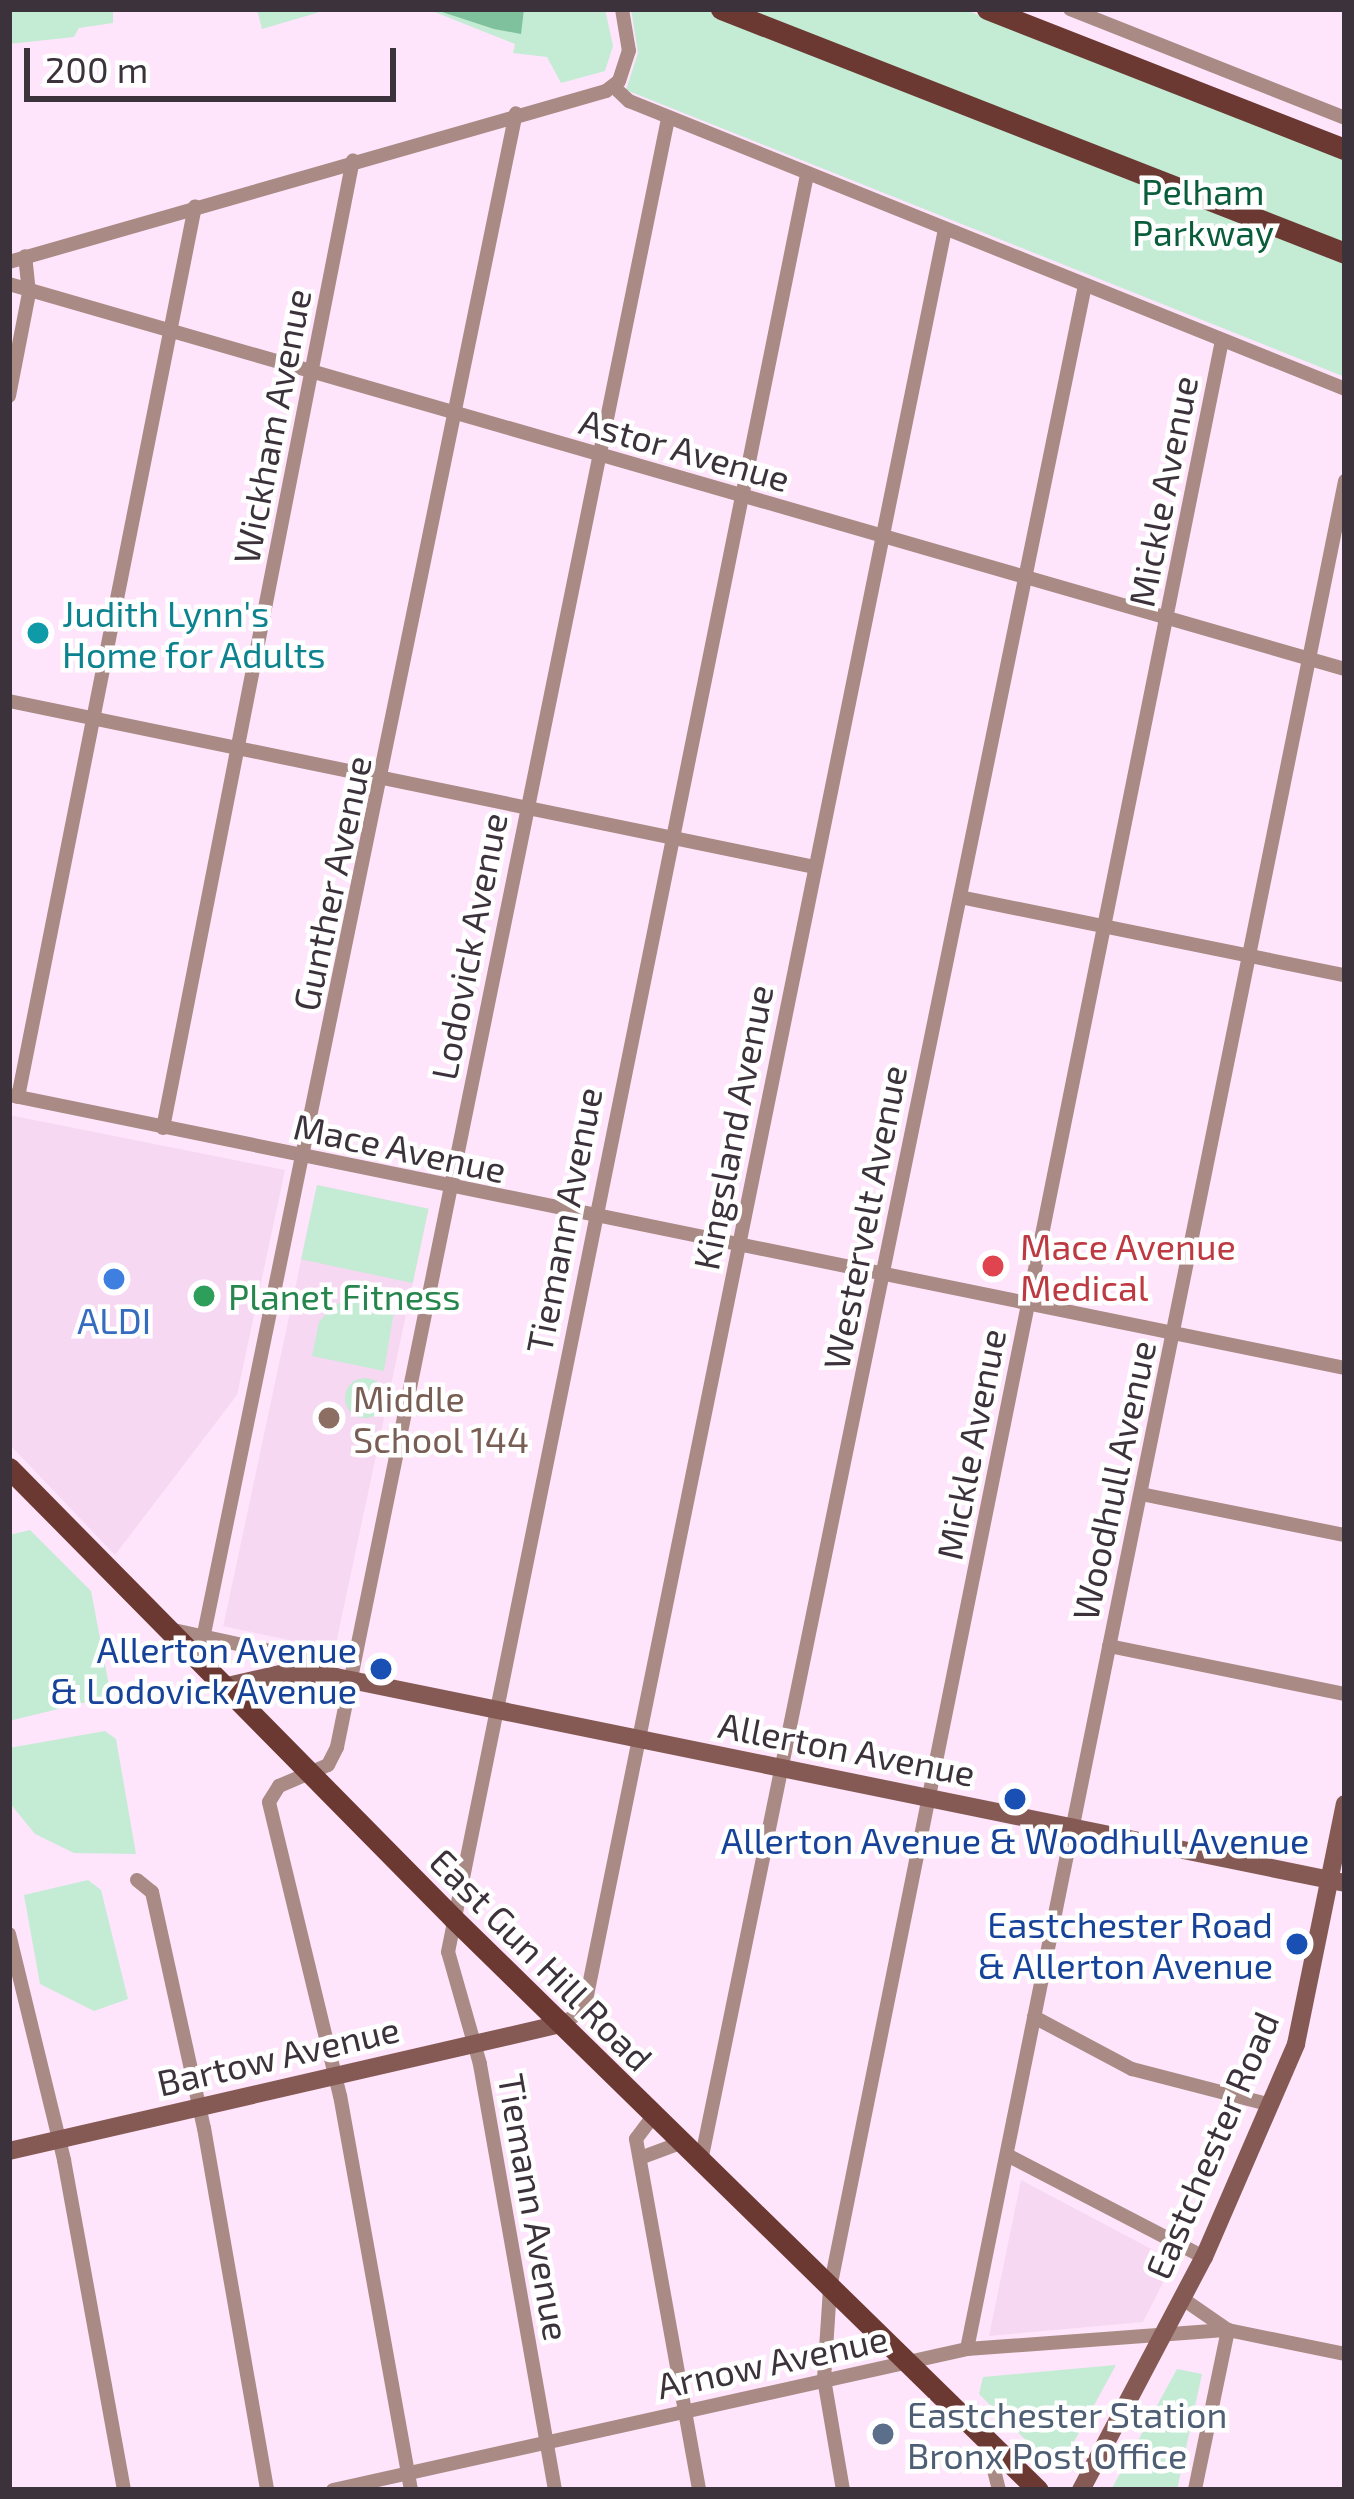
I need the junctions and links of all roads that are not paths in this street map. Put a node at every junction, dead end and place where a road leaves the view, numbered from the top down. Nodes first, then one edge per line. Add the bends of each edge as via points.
1 (622, 9) edge
2 (721, 9) edge
3 (986, 9) edge
4 (1070, 9) edge
5 (614, 87) junction
6 (516, 113) junction
7 (668, 118) junction
8 (1345, 118) edge
9 (1345, 149) edge
10 (353, 160) junction
11 (807, 174) junction
12 (195, 206) junction
13 (945, 229) junction
14 (1345, 253) edge
15 (25, 256) junction
16 (9, 262) edge
17 (9, 284) edge
18 (1085, 285) junction
19 (29, 293) junction
20 (172, 331) junction
21 (1222, 340) junction
22 (313, 371) junction
23 (1345, 389) edge
24 (9, 396) edge
25 (456, 413) junction
26 (598, 454) junction
27 (1345, 481) edge
28 (740, 497) junction
29 (883, 538) junction
30 (1025, 578) junction
31 (1167, 618) junction
32 (1308, 659) junction
33 (1345, 669) edge
34 (9, 701) edge
35 (94, 719) junction
36 (237, 751) junction
37 (383, 780) junction
38 (526, 809) junction
39 (670, 838) junction
40 (815, 867) junction
41 (960, 897) junction
42 (1105, 926) junction
43 (1249, 955) junction
44 (1345, 975) edge
45 (13, 1096) edge
46 (163, 1128) junction
47 (305, 1158) junction
48 (450, 1190) junction
49 (595, 1216) junction
50 (740, 1246) junction
51 (883, 1275) junction
52 (1028, 1304) junction
53 (1173, 1333) junction
54 (1345, 1368) edge
55 (9, 1468) edge
56 (1141, 1494) junction
57 (1345, 1535) edge
58 (165, 1628) junction
59 (204, 1636) junction
60 (1109, 1646) junction
61 (198, 1663) junction
62 (343, 1679) junction
63 (223, 1687) junction
64 (1345, 1694) edge
65 (495, 1713) junction
66 (640, 1740) junction
67 (784, 1769) junction
68 (309, 1774) junction
69 (929, 1798) junction
70 (1345, 1804) edge
71 (1073, 1828) junction
72 (137, 1880) dead end
73 (1337, 1881) edge
74 (453, 1918) junction
75 (9, 1934) edge
76 (1034, 2018) junction
77 (561, 2024) junction
78 (473, 2043) junction
79 (335, 2075) junction
80 (1271, 2105) junction
81 (198, 2107) junction
82 (654, 2115) junction
83 (59, 2139) junction
84 (682, 2143) junction
85 (9, 2151) edge
86 (1007, 2155) junction
87 (640, 2158) junction
88 (701, 2161) junction
89 (1204, 2257) junction
90 (830, 2288) junction
91 (1183, 2299) junction
92 (1228, 2330) junction
93 (1163, 2339) junction
94 (967, 2349) junction
95 (1345, 2354) edge
96 (906, 2362) junction
97 (824, 2379) junction
98 (684, 2411) junction
99 (546, 2440) junction
100 (987, 2441) junction
101 (408, 2473) junction
102 (124, 2490) edge
103 (267, 2490) edge
104 (333, 2490) edge
105 (411, 2490) edge
106 (555, 2490) edge
107 (699, 2490) edge
108 (843, 2490) edge
109 (999, 2490) edge
110 (1037, 2490) edge
111 (1081, 2490) edge
112 (1195, 2490) edge

1 - 5 street via 629,50
2 - 14 main road
3 - 9 main road
4 - 8 street
5 - 6 street
5 - 7 street
6 - 10 street
6 - 25 street, Gunther Avenue
7 - 11 street
7 - 26 street, Lodovick Avenue
10 - 12 street
10 - 22 street, Wickham Avenue
11 - 13 street
11 - 28 street, Tiemann Avenue
12 - 15 street
12 - 20 street
13 - 18 street
13 - 29 street, Kingsland Avenue
15 - 16 street
15 - 19 street
17 - 19 street, Astor Avenue
18 - 21 street
18 - 30 street, Westervelt Avenue
19 - 20 street, Astor Avenue
19 - 24 street
20 - 22 street, Astor Avenue
20 - 35 street
21 - 23 street
21 - 31 street, Mickle Avenue
22 - 25 street, Astor Avenue
22 - 36 street, Wickham Avenue
25 - 26 street, Astor Avenue
25 - 37 street, Gunther Avenue
26 - 28 street, Astor Avenue
26 - 38 street, Lodovick Avenue
27 - 32 street, Woodhull Avenue
28 - 29 street, Astor Avenue
28 - 39 street, Tiemann Avenue
29 - 30 street, Astor Avenue
29 - 40 street, Kingsland Avenue
30 - 31 street, Astor Avenue
30 - 41 street, Westervelt Avenue
31 - 32 street, Astor Avenue
31 - 42 street, Mickle Avenue
32 - 33 street, Astor Avenue
32 - 43 street, Woodhull Avenue
34 - 35 street
35 - 36 street
35 - 45 street
36 - 37 street
36 - 46 street, Wickham Avenue
37 - 38 street
37 - 47 street, Gunther Avenue
38 - 39 street
38 - 48 street, Lodovick Avenue
39 - 40 street
39 - 49 street, Tiemann Avenue
40 - 50 street, Kingsland Avenue
41 - 42 street
41 - 51 street, Westervelt Avenue
42 - 43 street
42 - 52 street, Mickle Avenue
43 - 44 street
43 - 53 street, Woodhull Avenue
45 - 46 street, Mace Avenue
46 - 47 street, Mace Avenue
47 - 48 street, Mace Avenue
47 - 59 street, Gunther Avenue
48 - 49 street, Mace Avenue
48 - 62 street, Lodovick Avenue
49 - 50 street, Mace Avenue
49 - 65 street, Tiemann Avenue
50 - 51 street, Mace Avenue
50 - 66 street, Kingsland Avenue
51 - 52 street, Mace Avenue
51 - 67 street, Westervelt Avenue
52 - 53 street, Mace Avenue
52 - 69 street, Mickle Avenue
53 - 54 street, Mace Avenue
53 - 56 street, Woodhull Avenue
55 - 58 main road, East Gun Hill Road
56 - 57 street
56 - 60 street, Woodhull Avenue
58 - 59 street, Allerton Avenue
58 - 61 main road, East Gun Hill Road
59 - 61 street, Gunther Avenue
59 - 62 street, Allerton Avenue via 307,1659
60 - 64 street
60 - 71 street, Woodhull Avenue
61 - 63 main road, East Gun Hill Road
62 - 63 main road, Allerton Avenue via 284,1673
62 - 65 main road, Allerton Avenue
62 - 68 street, Lodovick Avenue via 333,1756
63 - 68 main road, East Gun Hill Road
65 - 66 main road, Allerton Avenue
65 - 74 street, Tiemann Avenue
66 - 67 main road, Allerton Avenue
66 - 77 street, Kingsland Avenue via 584,2010
67 - 69 main road, Allerton Avenue
67 - 88 street, Westervelt Avenue
68 - 74 main road, East Gun Hill Road
68 - 79 street via 279,1786 268,1802
69 - 71 main road, Allerton Avenue
69 - 90 street, Mickle Avenue
70 - 73 main road, Eastchester Road
71 - 73 main road, Allerton Avenue
71 - 76 street, Woodhull Avenue
72 - 81 street via 152,1892
73 - 80 main road, Eastchester Road via 1297,2044
74 - 77 main road, East Gun Hill Road
74 - 78 street, Tiemann Avenue via 448,1952
75 - 83 street
76 - 80 street via 1132,2069
76 - 86 street, Woodhull Avenue
77 - 78 main road, Bartow Avenue
77 - 82 main road, East Gun Hill Road
78 - 79 main road, Bartow Avenue
78 - 99 street, Tiemann Avenue
79 - 81 main road, Bartow Avenue
79 - 101 street
80 - 89 main road, Eastchester Road
81 - 83 main road, Bartow Avenue
81 - 103 street
82 - 84 main road, East Gun Hill Road
82 - 87 street via 636,2139
83 - 85 main road, Bartow Avenue
83 - 102 street
84 - 87 street
84 - 88 main road, East Gun Hill Road
86 - 89 street
86 - 94 street, Woodhull Avenue
87 - 98 street
88 - 90 main road, East Gun Hill Road
89 - 91 main road, Eastchester Road
90 - 96 main road, East Gun Hill Road
90 - 97 street, Mickle Avenue
91 - 92 street, Arnow Avenue
91 - 93 main road, Eastchester Road
92 - 93 street, Arnow Avenue
92 - 95 street, Arnow Avenue
92 - 112 street
93 - 94 street, Arnow Avenue
93 - 111 main road, Eastchester Road
94 - 96 street, Arnow Avenue
96 - 97 street, Arnow Avenue
96 - 100 main road, East Gun Hill Road
97 - 98 street, Arnow Avenue
97 - 108 street, Mickle Avenue
98 - 99 street, Arnow Avenue
98 - 107 street
99 - 101 street, Arnow Avenue
99 - 106 street, Tiemann Avenue
100 - 109 street
100 - 110 main road, East Gun Hill Road
101 - 104 street, Arnow Avenue
101 - 105 street

